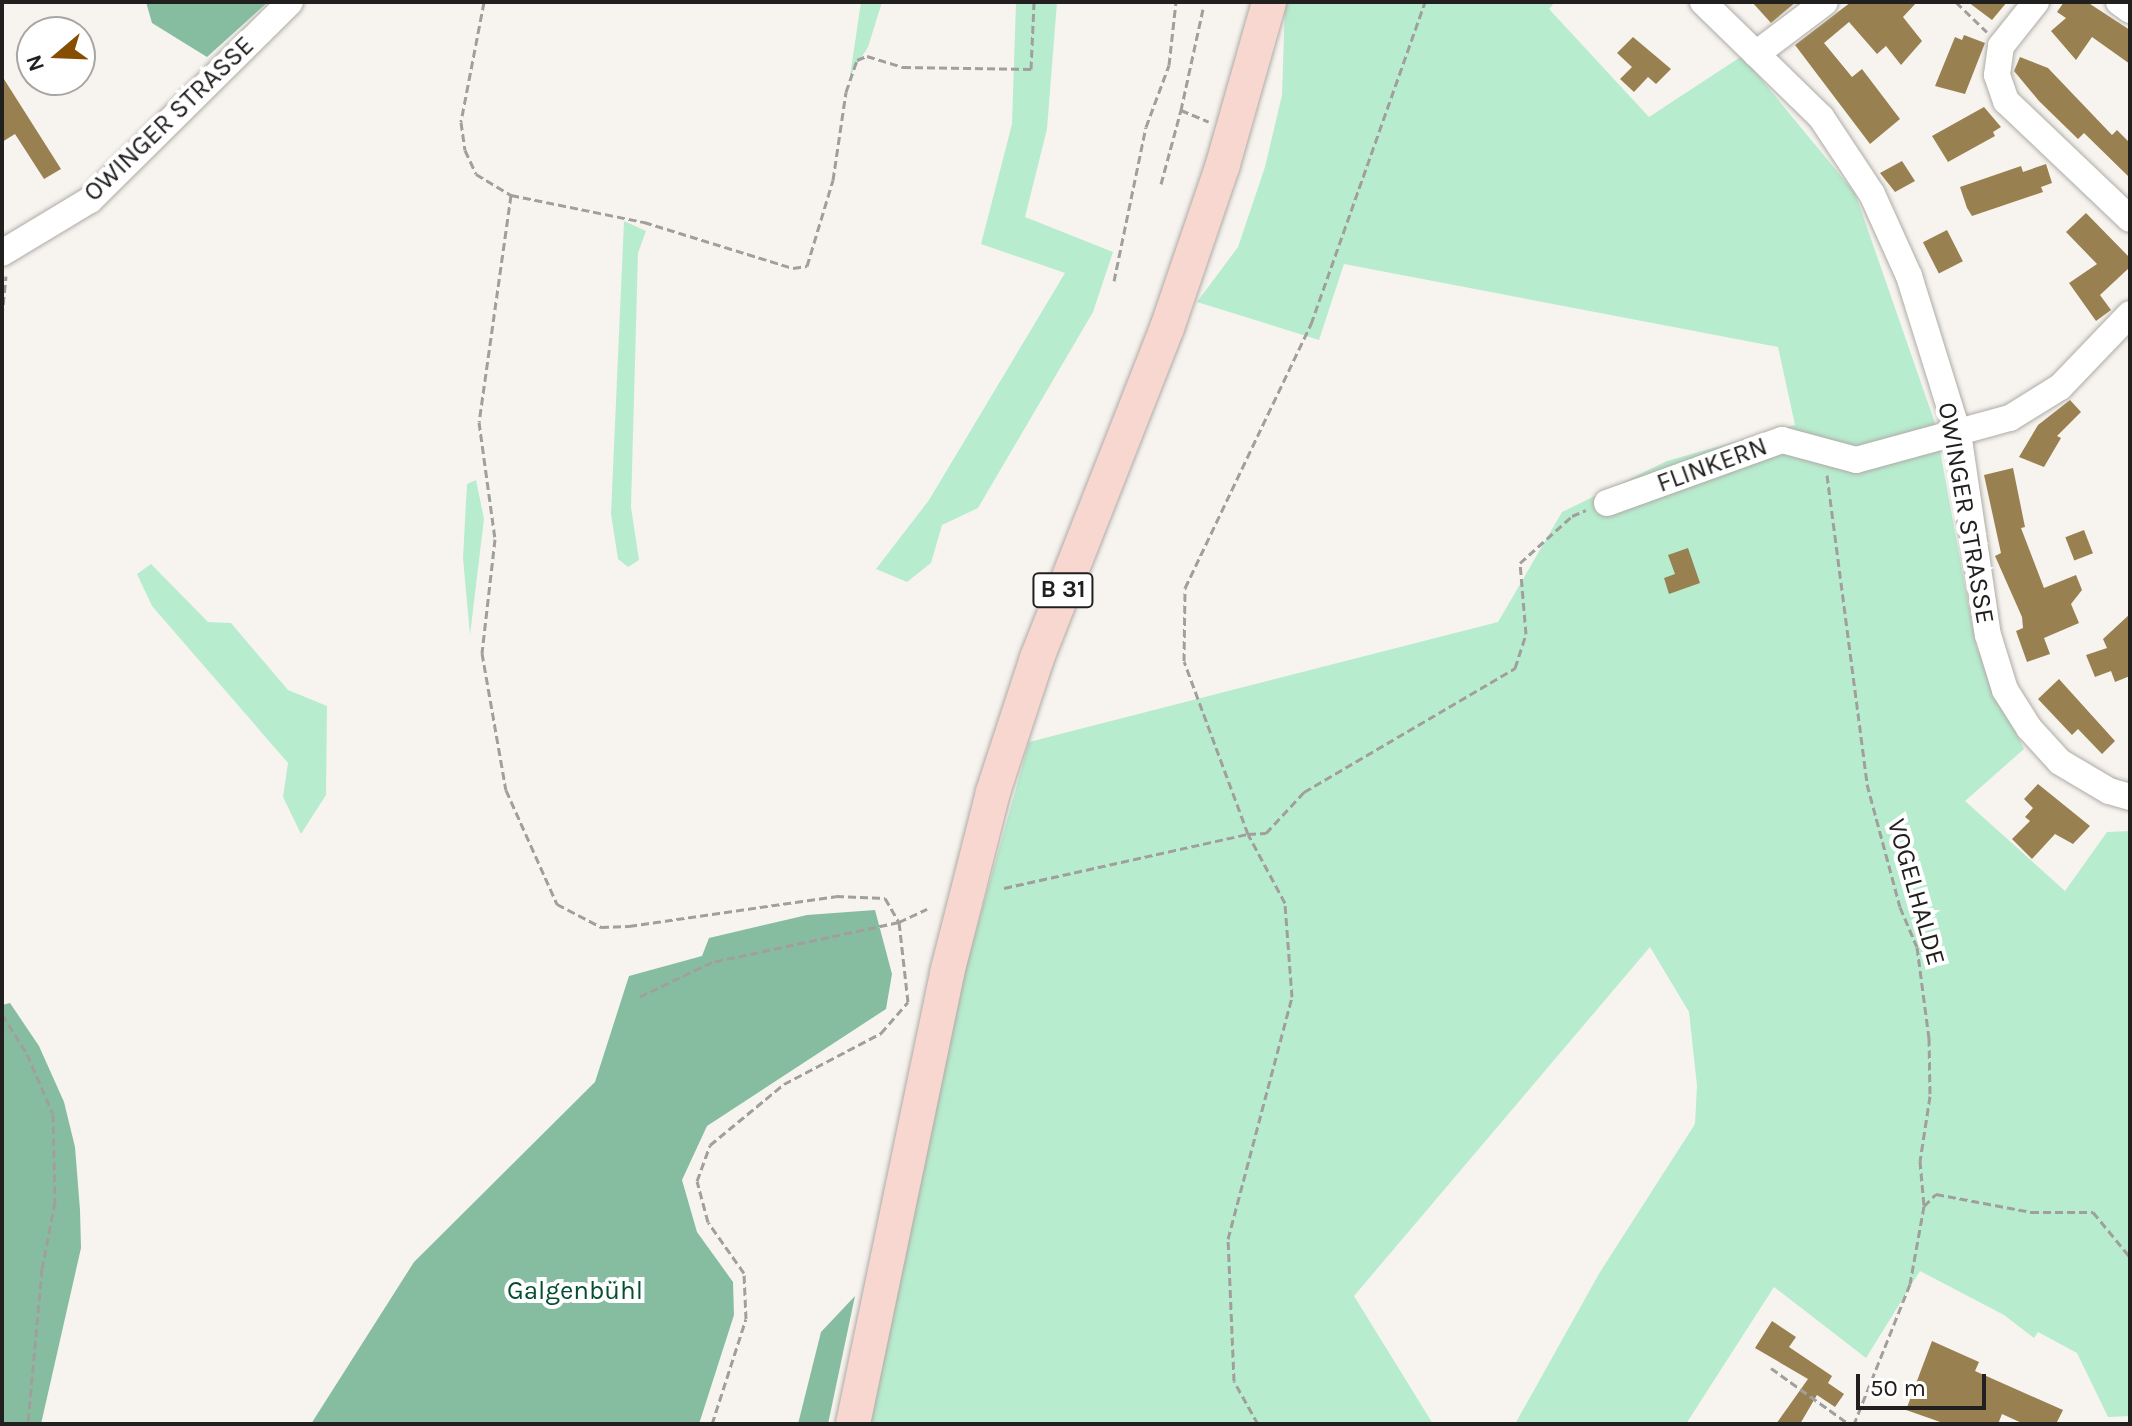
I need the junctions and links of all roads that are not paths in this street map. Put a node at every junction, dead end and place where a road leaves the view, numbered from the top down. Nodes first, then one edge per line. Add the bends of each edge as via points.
1 (290, 2) edge
2 (1269, 2) edge
3 (1703, 2) edge
4 (1825, 2) edge
5 (2119, 2) edge
6 (2035, 3) edge
7 (2130, 10) edge
8 (1756, 54) junction
9 (2130, 219) edge
10 (4, 253) edge
11 (2130, 314) edge
12 (1958, 433) junction
13 (1607, 503) road end
14 (2130, 797) edge
15 (853, 1424) edge

1 - 10 street, OWINGER STRASSE via 90,200
2 - 15 main road, B 31 via 1223,164 1167,328 1066,580 997,778 947,973
3 - 8 street, OWINGER STRASSE
4 - 8 street
5 - 7 street
6 - 9 street via 2001,46 1997,75 2006,101
8 - 12 street, OWINGER STRASSE via 1821,117 1872,194 1909,276
11 - 12 street, FLINKERN via 2060,387 2010,418
12 - 13 street, FLINKERN via 1856,460 1782,440
12 - 14 street, OWINGER STRASSE via 1988,635 2005,690 2060,762 2109,791

